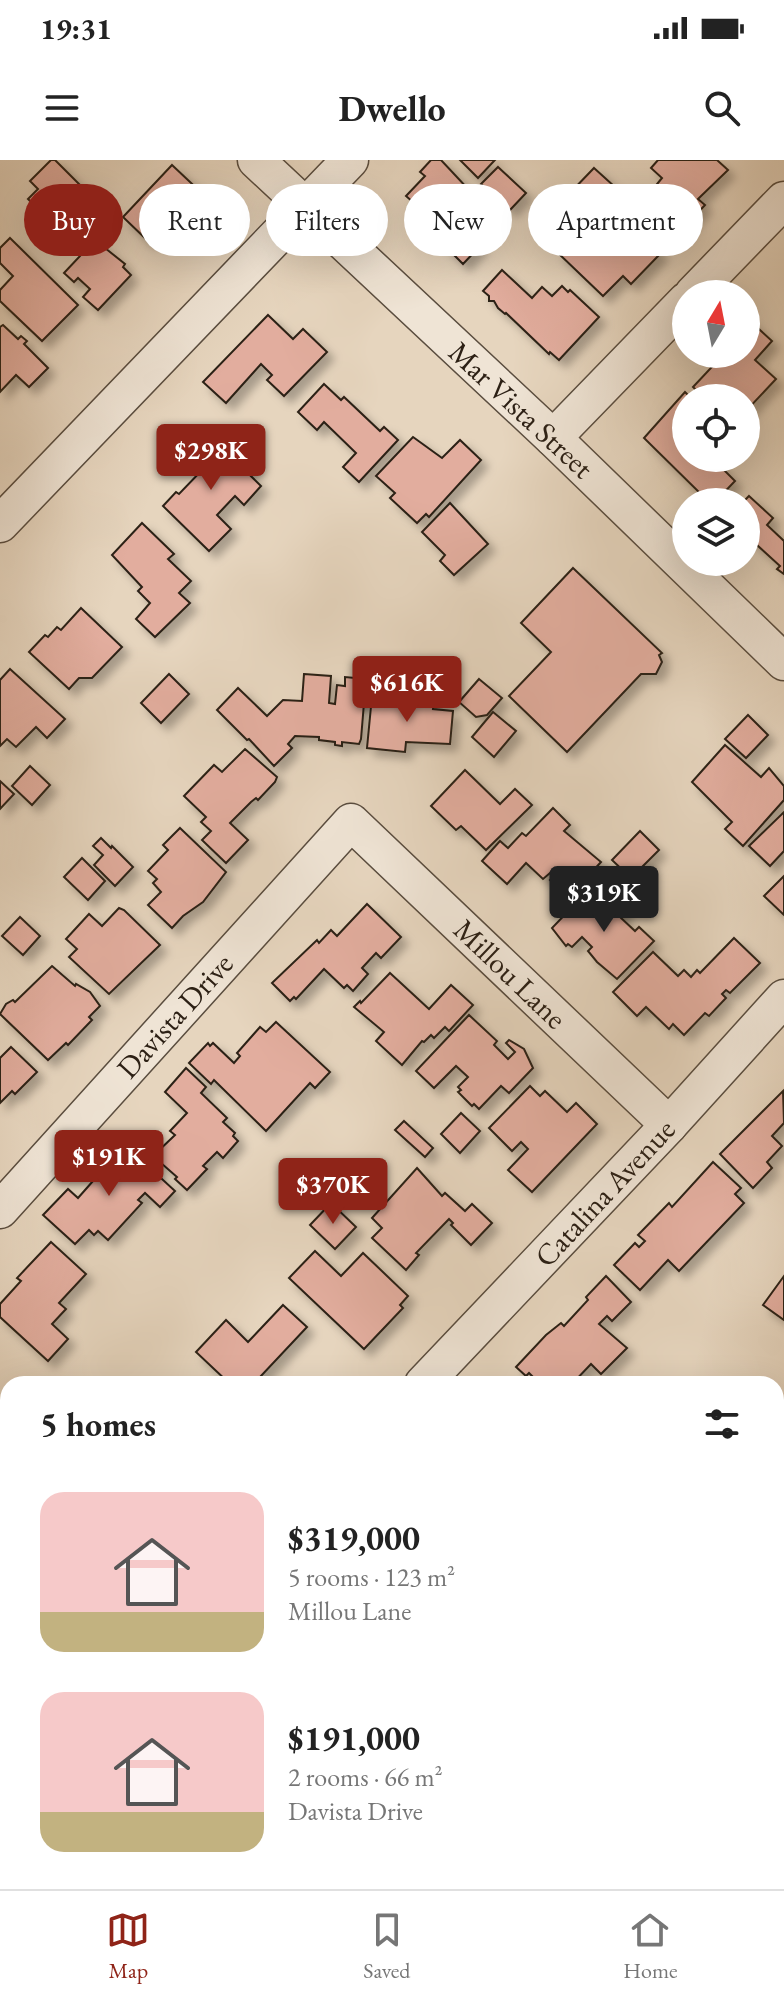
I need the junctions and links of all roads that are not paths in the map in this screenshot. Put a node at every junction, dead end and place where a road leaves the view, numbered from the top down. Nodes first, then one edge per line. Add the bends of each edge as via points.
1 (256, 160) edge
2 (350, 160) edge
3 (280, 184) edge
4 (328, 184) edge
5 (784, 200) edge
6 (266, 248) edge
7 (357, 256) edge
8 (707, 280) edge
9 (672, 315) edge
10 (553, 438) junction
11 (0, 524) edge
12 (784, 662) edge
13 (351, 822) joint
14 (784, 998) edge
15 (669, 1125) junction
16 (0, 1210) edge
17 (431, 1376) edge

1 - 3 street, Mar Vista Street
2 - 4 street
5 - 8 street
6 - 11 street
7 - 10 street, Mar Vista Street
9 - 10 street
10 - 12 street, Mar Vista Street
13 - 15 street, Millou Lane
13 - 16 street, Davista Drive
14 - 15 street, Catalina Avenue
15 - 17 street, Catalina Avenue

